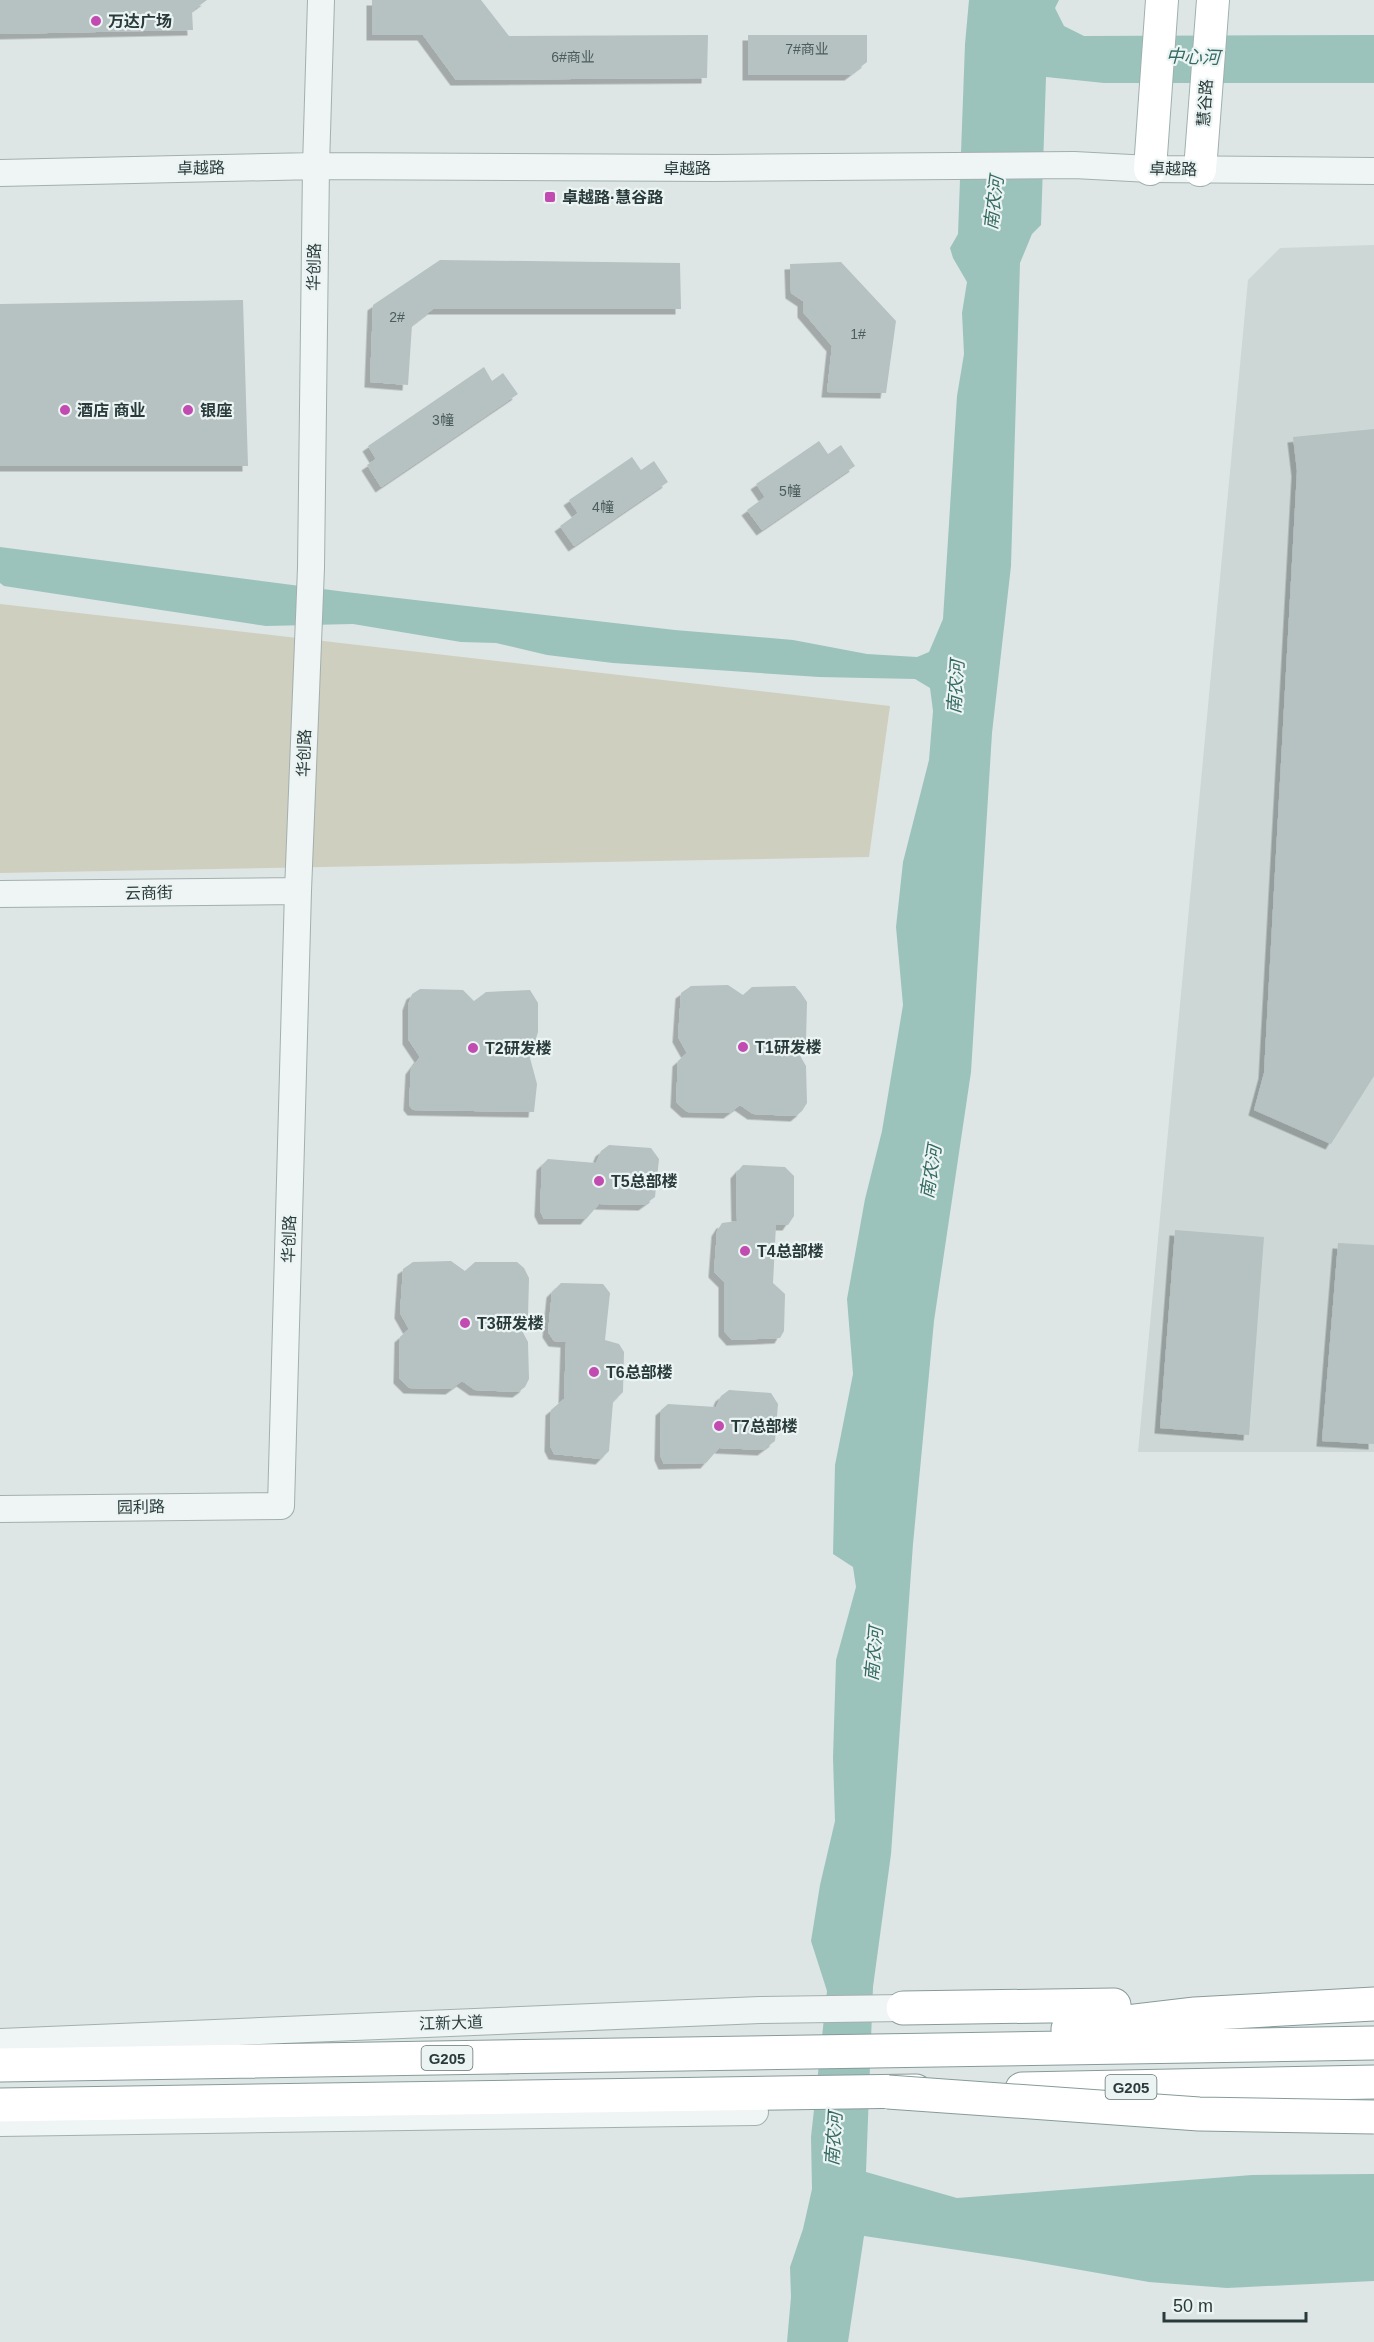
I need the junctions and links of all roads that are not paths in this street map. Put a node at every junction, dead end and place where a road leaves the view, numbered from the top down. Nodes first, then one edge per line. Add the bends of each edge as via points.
1 (321, 0) edge
2 (1161, 6) edge
3 (1212, 7) edge
4 (316, 166) junction
5 (1150, 169) junction
6 (1200, 170) junction
7 (1374, 171) edge
8 (0, 173) edge
9 (298, 891) junction
10 (0, 894) edge
11 (281, 1506) joint
12 (0, 1509) edge
13 (1374, 2003) edge
14 (903, 2008) joint
15 (0, 2042) edge
16 (1374, 2043) edge
17 (893, 2050) junction
18 (0, 2065) edge
19 (1374, 2082) edge
20 (893, 2101) junction
21 (0, 2105) edge
22 (1374, 2109) edge
23 (755, 2112) joint
24 (1374, 2117) edge
25 (0, 2123) edge

1 - 4 street, 华创路
2 - 5 main road
3 - 6 main road, 慧谷路
4 - 5 street, 卓越路 via 1074,165
4 - 8 street, 卓越路
4 - 9 street, 华创路 via 311,567
5 - 6 street, 卓越路
6 - 7 street, 卓越路
9 - 10 street, 云商街
9 - 11 street, 华创路
11 - 12 street, 园利路
13 - 14 highway
13 - 17 highway via 1195,2014
14 - 15 street, 江新大道 via 760,2010
16 - 17 highway, G205
17 - 18 highway, 江新大道 / G205
19 - 20 highway, G205, bridge
20 - 21 highway, G205
20 - 22 highway
20 - 23 highway
20 - 24 highway, bridge
23 - 25 street

